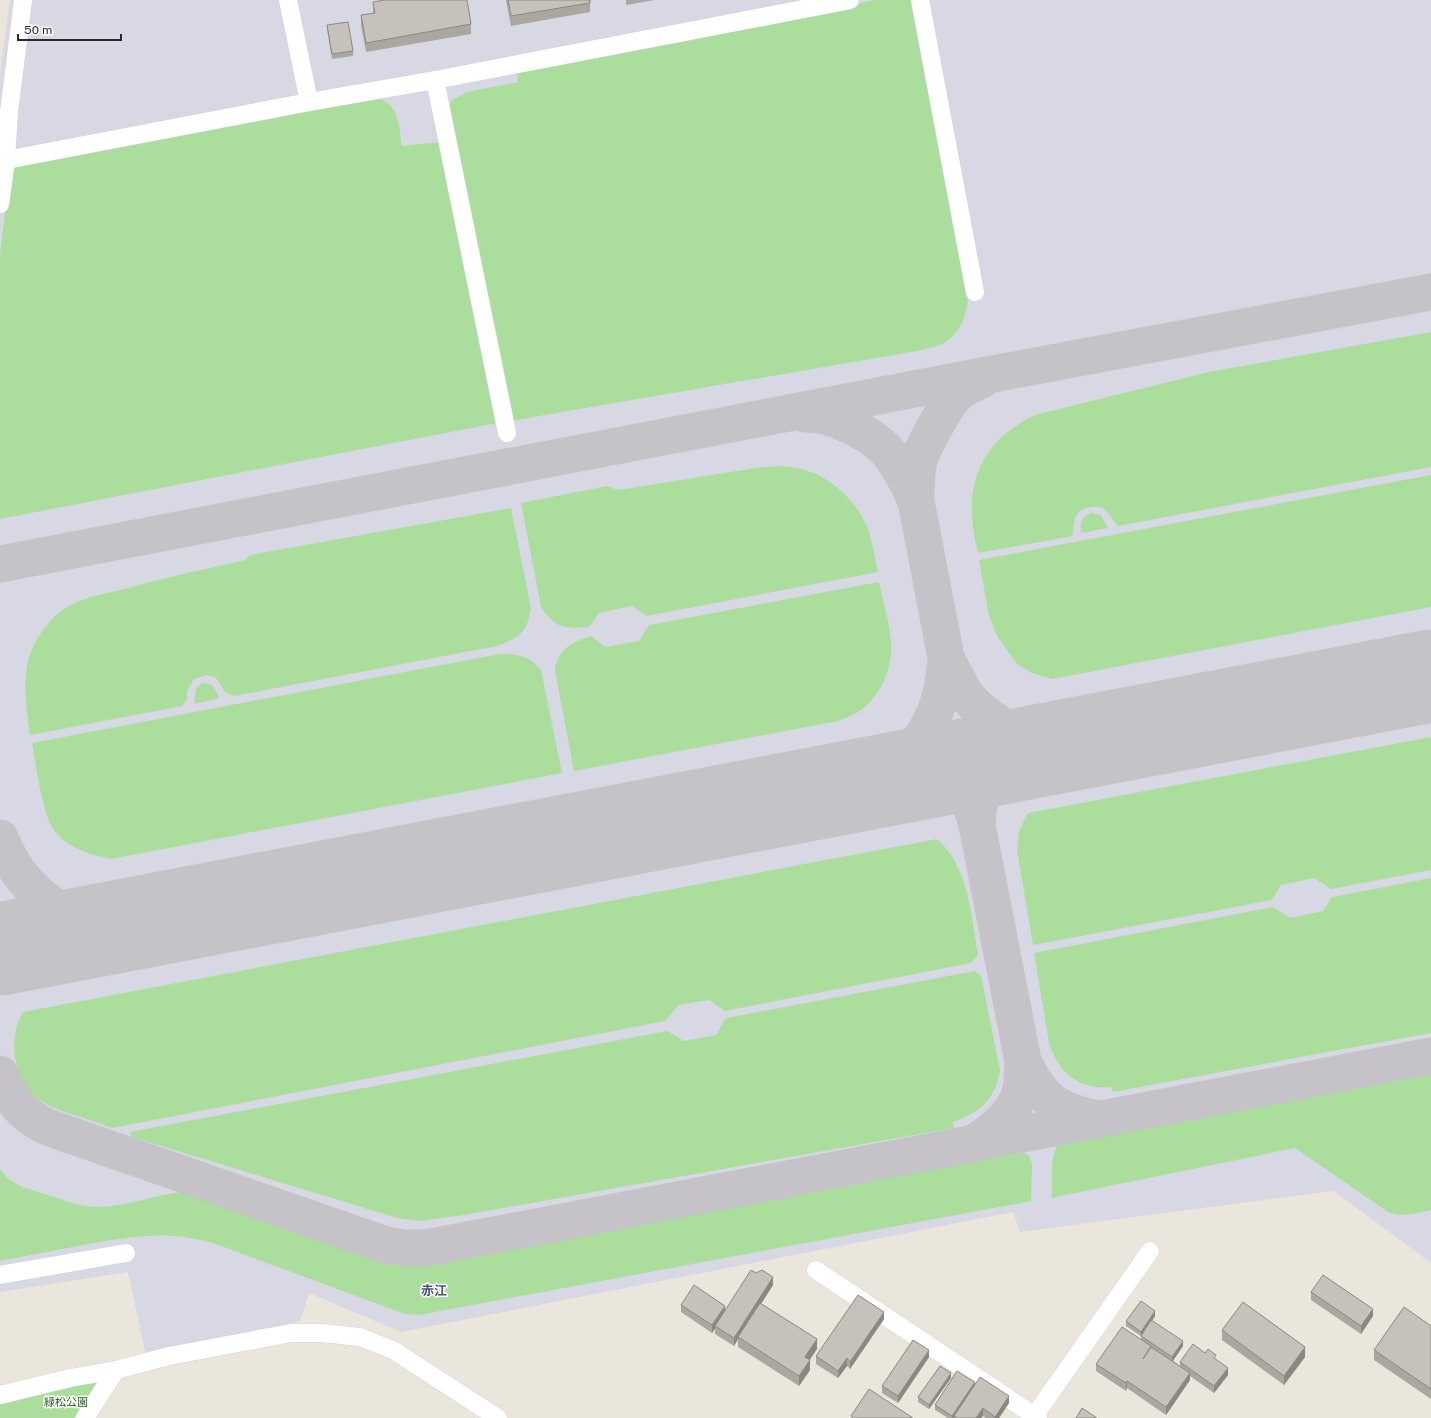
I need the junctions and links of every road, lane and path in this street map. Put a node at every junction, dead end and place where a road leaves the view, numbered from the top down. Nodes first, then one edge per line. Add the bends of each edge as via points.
1 (23, 0) edge
2 (288, 0) edge
3 (850, 0) edge
4 (920, 0) edge
5 (435, 80) junction
6 (309, 102) junction
7 (6, 160) junction
8 (0, 204) edge
9 (975, 292) dead end
10 (507, 433) dead end
11 (1150, 1251) dead end
12 (126, 1253) dead end
13 (816, 1270) dead end
14 (0, 1275) edge
15 (116, 1370) junction
16 (0, 1395) edge
17 (1035, 1417) edge
18 (85, 1418) edge
19 (498, 1418) edge

1 - 7 street via 9,112
2 - 6 street
3 - 5 street
4 - 9 street
5 - 6 street
5 - 10 street
6 - 7 street
7 - 8 street
11 - 17 street
12 - 14 street
13 - 17 street
15 - 16 street
15 - 18 street
15 - 19 street via 169,1356 291,1333 329,1334 360,1338 393,1350

